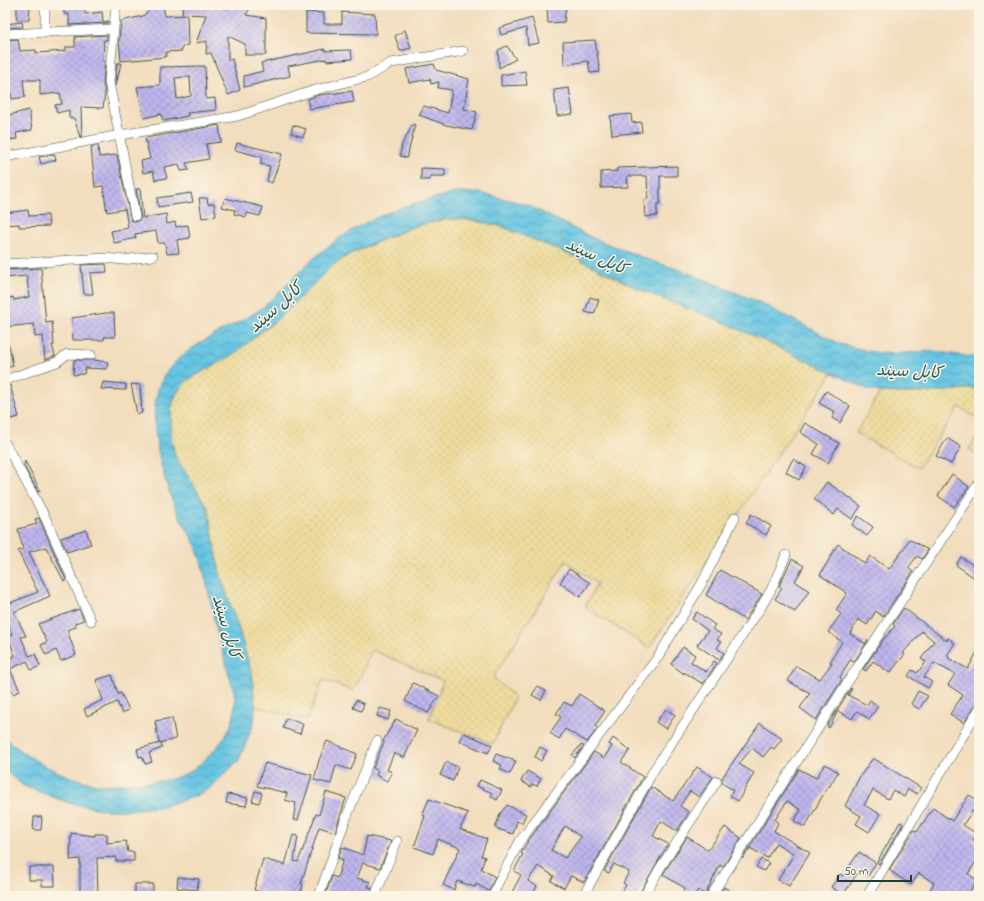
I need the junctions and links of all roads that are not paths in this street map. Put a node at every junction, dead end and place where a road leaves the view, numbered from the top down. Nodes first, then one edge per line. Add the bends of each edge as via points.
1 (45, 5) edge
2 (116, 5) edge
3 (112, 29) junction
4 (45, 33) junction
5 (5, 34) edge
6 (463, 51) dead end
7 (120, 135) junction
8 (5, 157) edge
9 (135, 216) dead end
10 (153, 256) dead end
11 (5, 264) edge
12 (91, 354) dead end
13 (5, 380) edge
14 (5, 443) edge
15 (979, 483) edge
16 (735, 517) dead end
17 (786, 555) dead end
18 (91, 621) dead end
19 (979, 709) edge
20 (377, 741) dead end
21 (717, 781) dead end
22 (397, 841) dead end
23 (979, 890) edge
24 (319, 896) edge
25 (375, 896) edge
26 (493, 896) edge
27 (583, 896) edge
28 (644, 896) edge
29 (712, 896) edge
30 (867, 896) edge
31 (976, 896) edge

1 - 4 street
2 - 3 street
3 - 4 street
3 - 7 street via 109,82
4 - 5 street
6 - 7 street via 391,63 367,77 315,90 238,116
7 - 8 street
7 - 9 street
10 - 11 street via 123,260 106,258
12 - 13 street via 67,354 57,362
14 - 18 street via 45,517
15 - 29 street via 774,796
16 - 26 street via 702,583 658,657 520,842
17 - 27 street via 761,607 655,768
19 - 30 street
20 - 24 street
21 - 28 street
22 - 25 street
23 - 31 street

